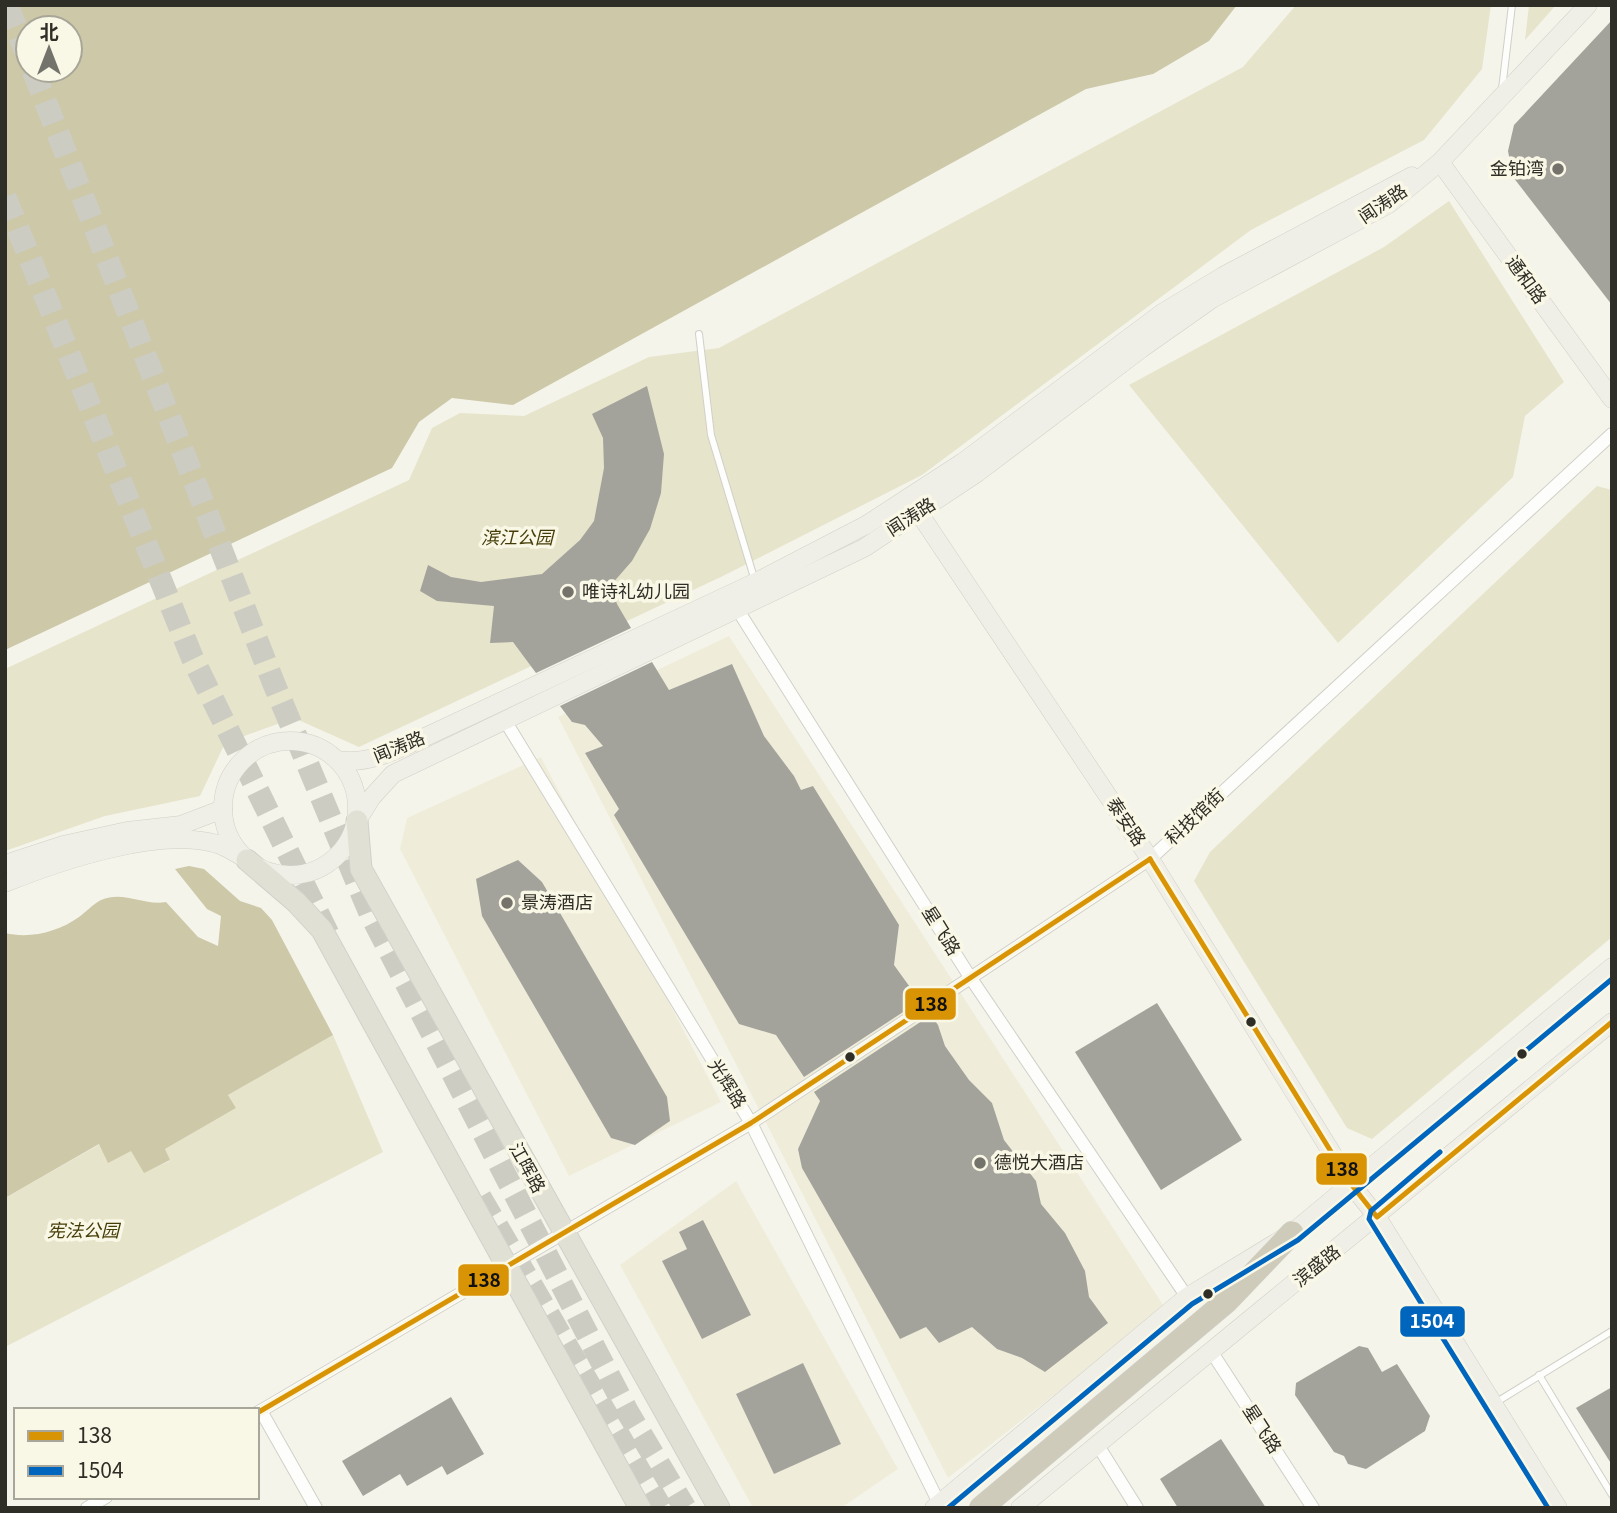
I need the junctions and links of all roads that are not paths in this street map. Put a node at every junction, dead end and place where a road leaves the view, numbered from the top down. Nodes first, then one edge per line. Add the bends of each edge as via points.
1 (1512, 5) edge
2 (1588, 5) edge
3 (1502, 98) junction
4 (1440, 162) junction
5 (699, 334) dead end
6 (1612, 399) edge
7 (1612, 434) edge
8 (914, 505) junction
9 (756, 582) junction
10 (733, 602) junction
11 (504, 719) junction
12 (337, 760) junction
13 (222, 809) junction
14 (357, 821) junction
15 (1150, 859) junction
16 (247, 860) junction
17 (5, 864) edge
18 (5, 883) edge
19 (1612, 967) edge
20 (970, 977) junction
21 (1612, 1021) edge
22 (751, 1123) junction
23 (1351, 1184) junction
24 (1377, 1217) junction
25 (564, 1233) junction
26 (1292, 1233) junction
27 (507, 1264) junction
28 (1186, 1297) junction
29 (1612, 1331) edge
30 (1210, 1351) junction
31 (1539, 1375) junction
32 (1493, 1404) junction
33 (259, 1412) edge
34 (1097, 1444) junction
35 (1612, 1495) edge
36 (103, 1499) edge
37 (936, 1506) edge
38 (87, 1508) edge
39 (316, 1508) edge
40 (640, 1508) edge
41 (719, 1508) edge
42 (981, 1508) edge
43 (1020, 1508) edge
44 (1137, 1508) edge
45 (1313, 1508) edge
46 (1558, 1508) edge

1 - 3 lane
2 - 3 main road, 闻涛路
3 - 4 main road, 闻涛路
4 - 6 main road, 通和路
4 - 8 main road, 闻涛路 via 1162,313 963,462
5 - 9 lane via 711,436
7 - 15 street, 科技馆街
8 - 9 main road, 闻涛路
8 - 10 main road, 闻涛路 via 864,548
8 - 15 main road, 泰安路
9 - 10 main road, 闻涛路
10 - 11 main road, 闻涛路
10 - 12 main road, 闻涛路 via 379,757 357,763
10 - 20 street, 星飞路
11 - 14 main road, 闻涛路 via 393,774
11 - 22 street, 光辉路
12 - 13 main road, 闻涛路 via 319,747 297,741 274,742 253,751 237,766
12 - 14 main road via 351,778
13 - 16 main road via 234,846
13 - 17 main road via 181,825 63,845
14 - 16 main road, 闻涛路 via 343,851 310,873 268,872
14 - 25 main road, 江晖路 via 361,869
15 - 20 street, 科技馆街
15 - 23 main road, 泰安路
16 - 18 main road, 闻涛路 via 218,844 166,842 96,851
16 - 27 main road via 322,930
19 - 23 main road
20 - 22 street, 科技馆街
20 - 28 street, 星飞路
21 - 24 main road, 滨盛路
22 - 25 street, 科技馆街
22 - 37 street, 光辉路
23 - 24 main road, 泰安路
23 - 26 main road
24 - 30 main road, 滨盛路
24 - 32 main road, 泰安路
25 - 27 street, 科技馆街
25 - 41 main road, 江晖路
26 - 28 main road
26 - 42 highway via 1227,1301
27 - 33 street, 科技馆街
27 - 40 main road
28 - 37 main road
29 - 31 lane
30 - 34 main road, 滨盛路
30 - 45 street, 星飞路
31 - 32 lane
31 - 35 lane
32 - 46 main road, 泰安路
33 - 39 street
34 - 43 main road, 滨盛路
34 - 44 street
36 - 38 street

